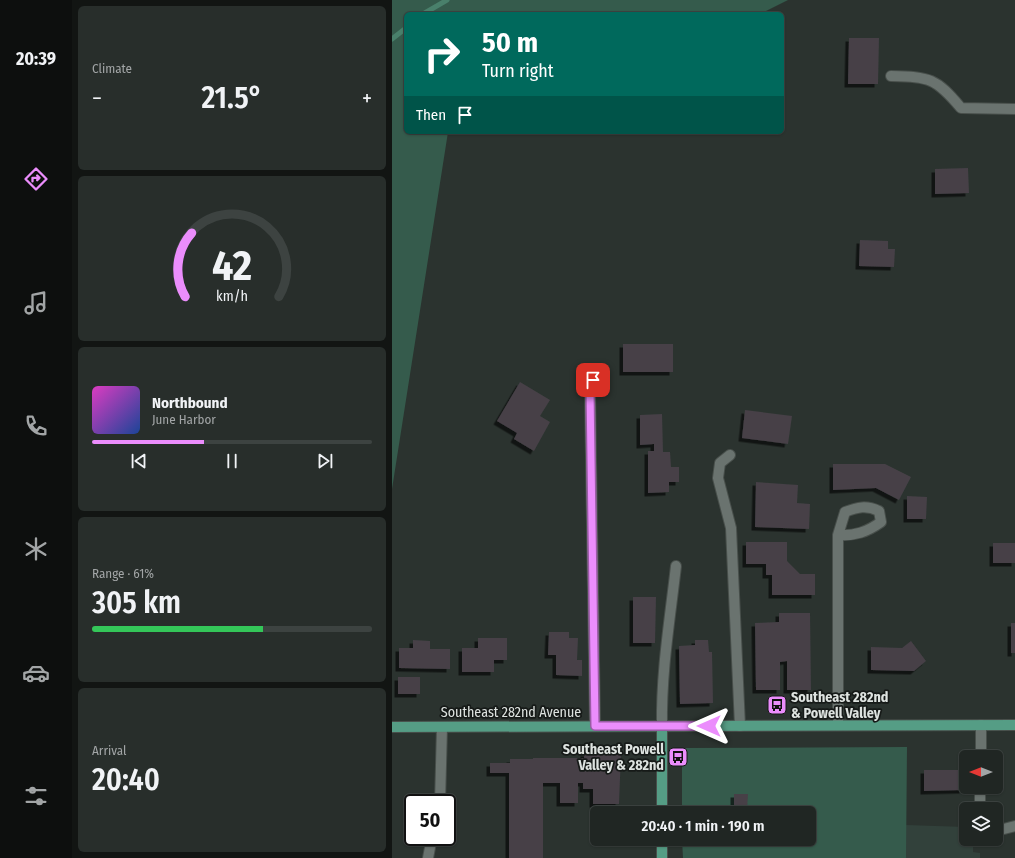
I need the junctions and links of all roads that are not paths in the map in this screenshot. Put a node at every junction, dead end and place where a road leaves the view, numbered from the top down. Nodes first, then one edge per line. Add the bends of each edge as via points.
1 (891, 76) dead end
2 (1015, 109) edge
3 (602, 373) dead end
4 (730, 455) dead end
5 (838, 535) dead end
6 (676, 566) dead end
7 (838, 725) junction
8 (981, 725) junction
9 (1015, 725) edge
10 (595, 726) junction
11 (662, 726) junction
12 (740, 726) junction
13 (392, 727) edge
14 (442, 727) junction
15 (981, 750) edge
16 (440, 794) edge
17 (662, 806) edge
18 (1015, 826) edge
19 (1003, 829) edge
20 (430, 846) edge
21 (662, 846) edge
22 (428, 858) edge
23 (662, 858) edge

1 - 2 lane via 922,76 944,88 961,108
3 - 10 lane via 593,380 590,391
4 - 12 lane via 720,463 718,478 731,528
5 - 7 lane
6 - 11 lane via 664,666
7 - 8 main road, Southeast 282nd Avenue
7 - 12 main road, Southeast 282nd Avenue
8 - 9 main road, Southeast 282nd Avenue
8 - 15 lane
10 - 11 main road, Southeast 282nd Avenue
10 - 14 main road, Southeast 282nd Avenue
11 - 12 main road, Southeast 282nd Avenue
11 - 17 main road
13 - 14 main road, Southeast 282nd Avenue
14 - 16 lane
18 - 19 lane
20 - 22 lane
21 - 23 main road

